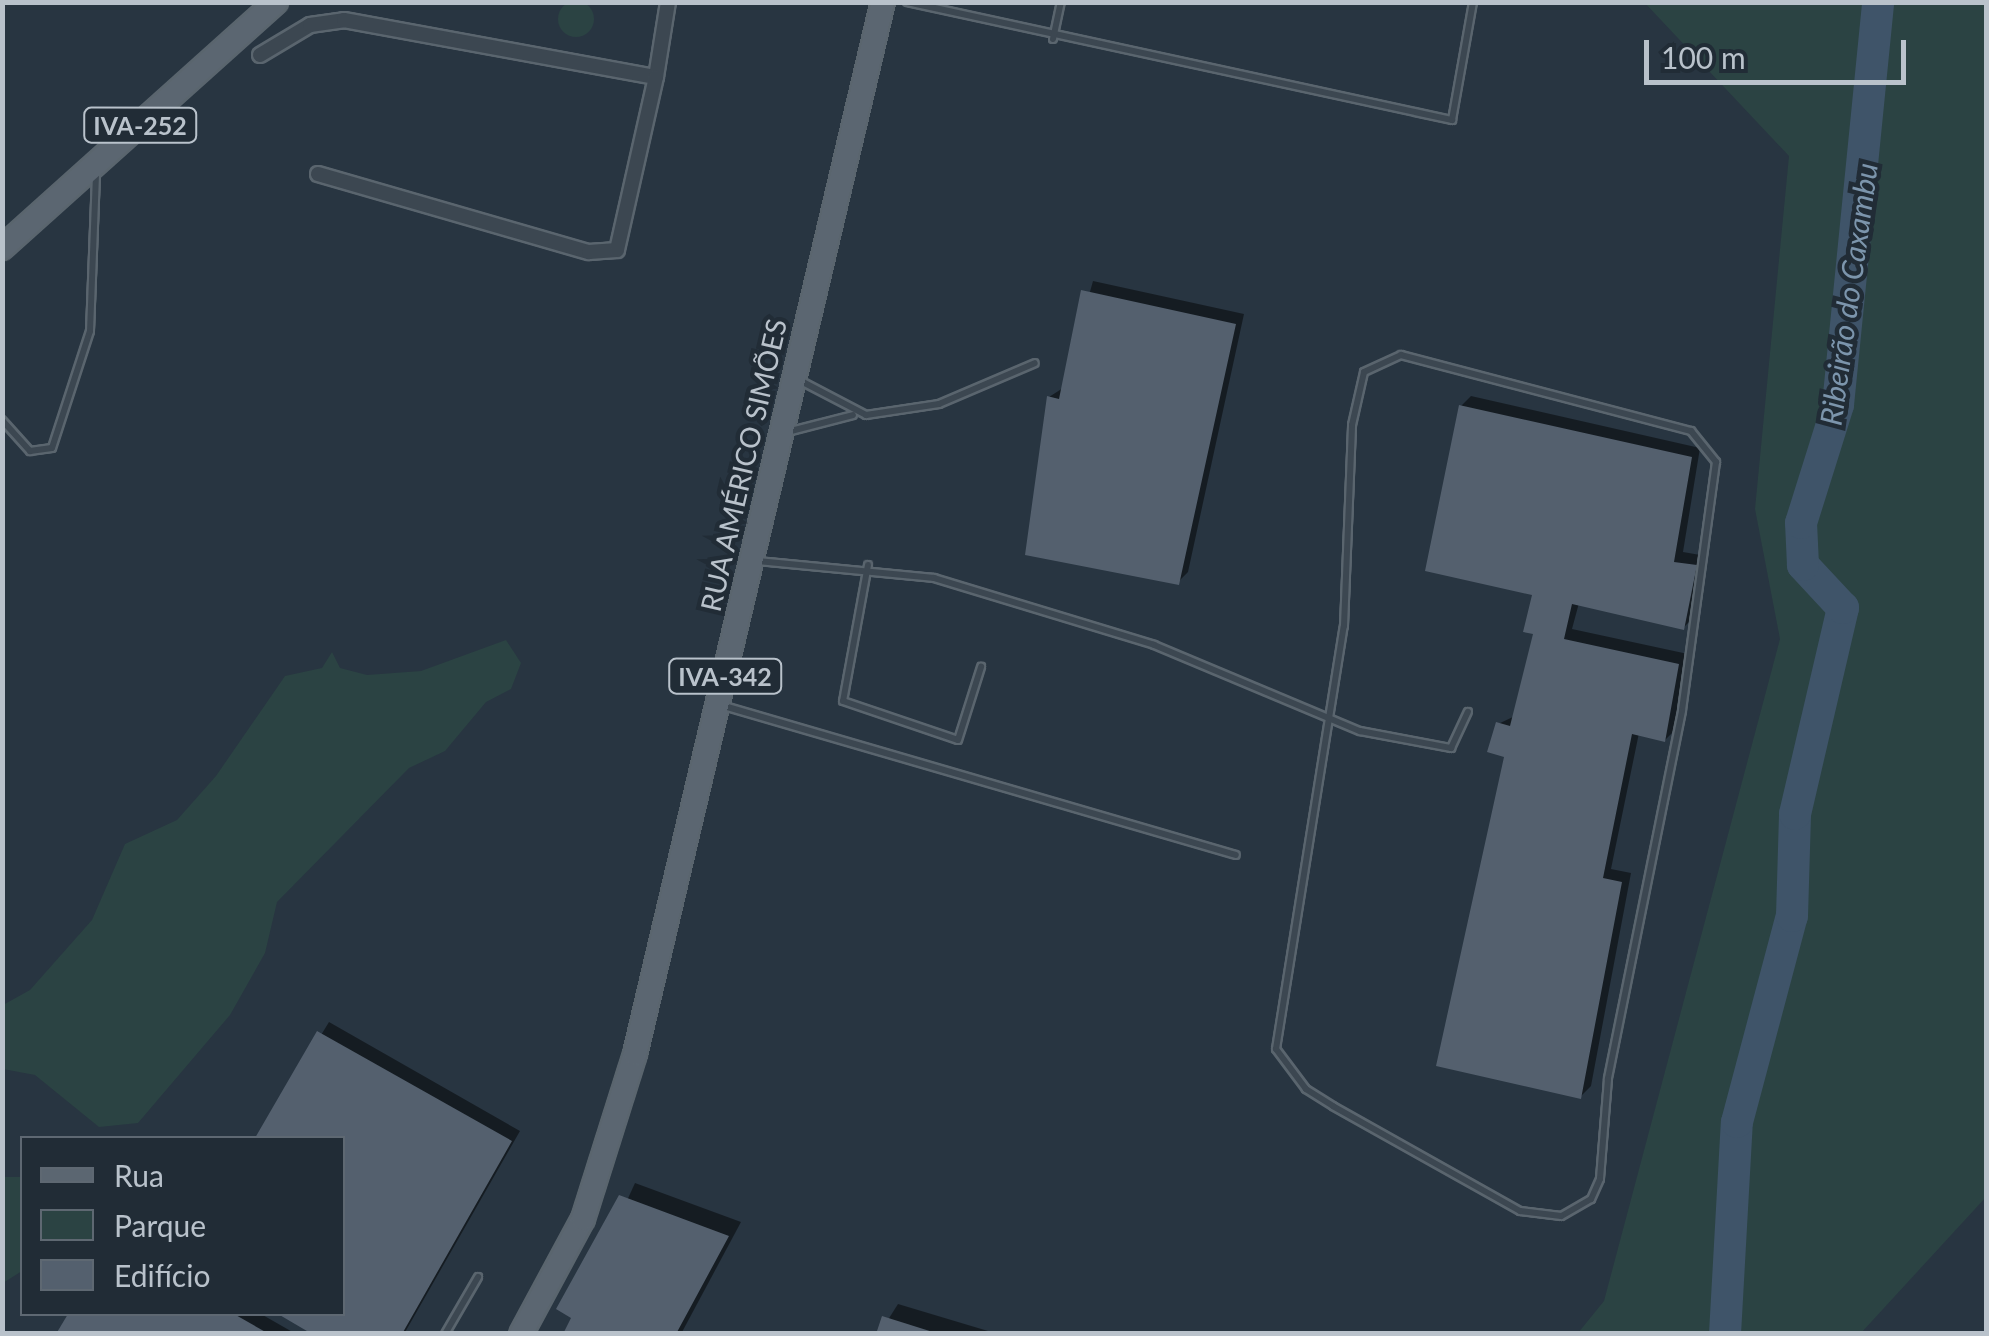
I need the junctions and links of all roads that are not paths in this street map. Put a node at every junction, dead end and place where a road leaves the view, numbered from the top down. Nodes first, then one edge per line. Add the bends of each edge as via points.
1 (276, 2) edge
2 (668, 2) edge
3 (883, 2) edge
4 (907, 2) edge
5 (1061, 2) edge
6 (1473, 2) edge
7 (1053, 38) junction
8 (260, 55) dead end
9 (656, 77) junction
10 (96, 166) junction
11 (318, 174) dead end
12 (2, 248) edge
13 (1035, 363) dead end
14 (794, 377) junction
15 (854, 415) junction
16 (2, 420) edge
17 (781, 433) junction
18 (752, 561) junction
19 (868, 565) junction
20 (981, 667) dead end
21 (718, 704) junction
22 (1468, 712) dead end
23 (1332, 725) junction
24 (1236, 855) dead end
25 (478, 1277) dead end
26 (446, 1334) edge
27 (521, 1334) edge

1 - 10 main road, IVA-252
2 - 9 street
3 - 14 main road, RUA AMÉRICO SIMÕES / IVA-342
4 - 7 lane
5 - 7 lane
6 - 7 lane via 1452,120
8 - 9 street via 310,25 344,20
9 - 11 street via 616,250 589,252
10 - 12 main road, IVA-252
10 - 16 lane via 90,331 52,448 30,451
13 - 15 lane via 939,404
14 - 15 lane
14 - 17 main road, RUA AMÉRICO SIMÕES / IVA-342
15 - 17 lane
17 - 18 main road, RUA AMÉRICO SIMÕES / IVA-342
18 - 19 lane
18 - 21 main road, RUA AMÉRICO SIMÕES / IVA-342
19 - 20 lane via 843,701 958,740
19 - 23 lane via 1136,638
21 - 24 lane
21 - 27 main road, RUA AMÉRICO SIMÕES / IVA-342 via 624,1090 583,1219
22 - 23 lane via 1451,748
23 - 23 lane via 1352,425 1364,372 1377,360 1400,354 1485,374 1706,438 1716,462 1688,676 1608,1079 1600,1179 1576,1212 1542,1217 1478,1188 1306,1089 1276,1049
25 - 26 lane

